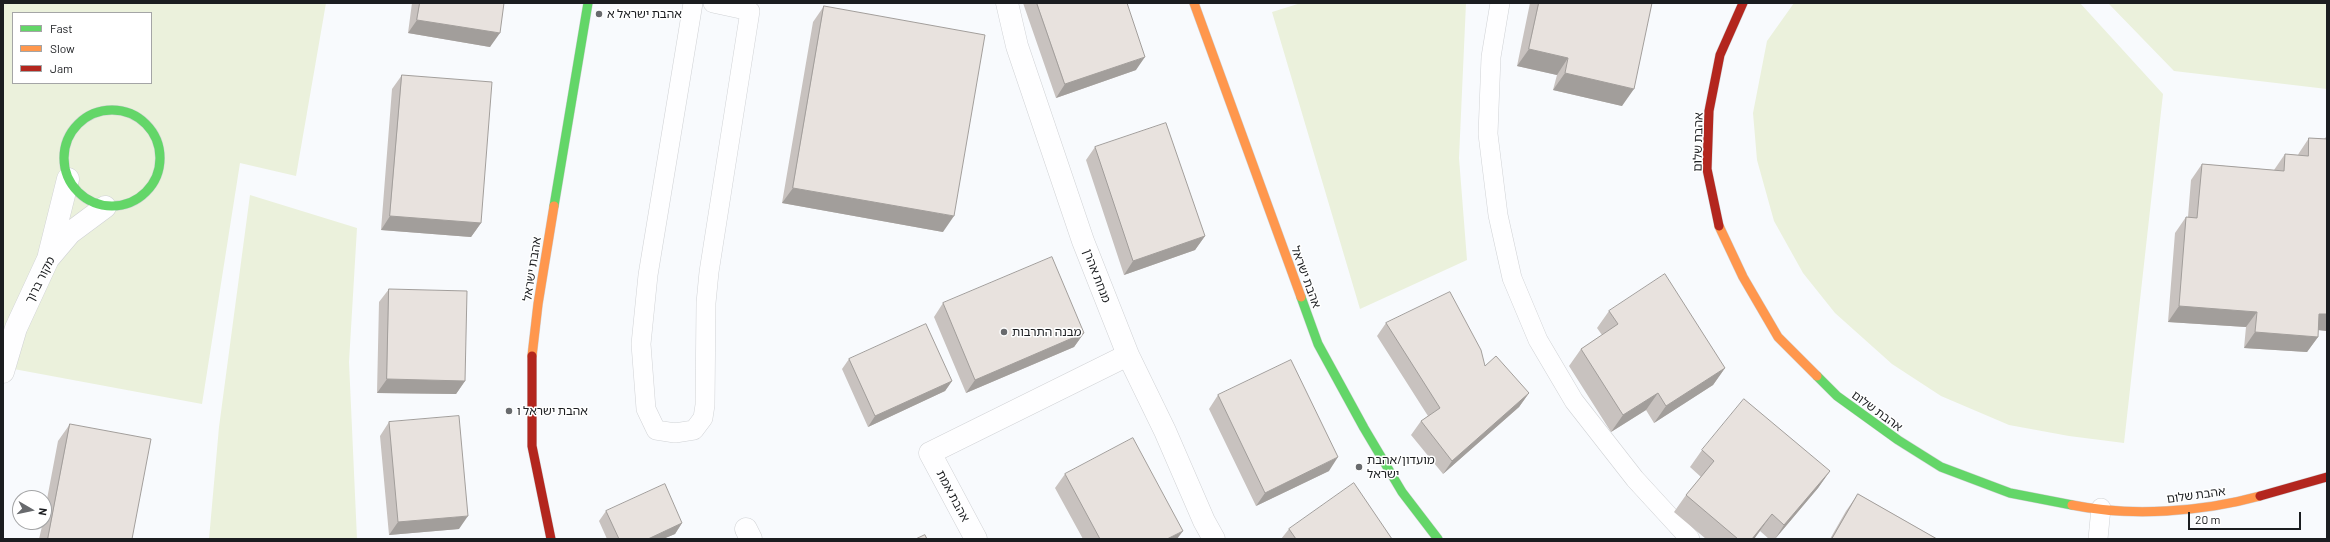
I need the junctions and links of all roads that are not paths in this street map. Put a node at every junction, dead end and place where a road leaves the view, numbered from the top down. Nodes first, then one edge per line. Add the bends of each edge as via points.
1 (588, 3) edge
2 (693, 3) edge
3 (713, 3) edge
4 (1007, 3) edge
5 (1194, 3) edge
6 (1500, 3) edge
7 (1743, 3) edge
8 (68, 179) junction
9 (105, 207) junction
10 (48, 259) junction
11 (1128, 355) junction
12 (3, 372) edge
13 (2327, 477) edge
14 (2101, 508) junction
15 (551, 539) edge
16 (976, 539) edge
17 (1214, 539) edge
18 (1438, 539) edge
19 (1690, 539) edge
20 (2098, 539) edge

1 - 15 street, אהבת ישראל via 539,296 531,369 532,446
2 - 3 lane via 648,275 641,344 646,409 656,430 675,433 694,430 703,418 709,272 750,11
4 - 11 street, מנחת אהרן via 1016,46 1084,241
5 - 18 street, אהבת ישראל via 1318,344 1398,486
6 - 19 lane via 1491,57 1488,134 1498,215 1512,278 1538,340 1574,402 1635,479
7 - 14 street, אהבת שלום via 1720,55 1710,111 1707,169 1717,221 1743,277 1778,337 1837,396 1941,467 2010,493 2085,508
8 - 9 street via 88,202
8 - 9 street via 63,164 65,148 70,134 80,122 93,114 109,110 137,116 150,128 158,142 161,159 158,175 149,189 137,200 121,206
8 - 10 street
9 - 10 street, מקור ברוך via 70,233
10 - 12 street, מקור ברוך via 16,328
11 - 16 street, אהבת אמת via 930,453
11 - 17 street, מנחת אהרן
13 - 14 street, אהבת שלום via 2248,499 2167,512
14 - 20 lane

